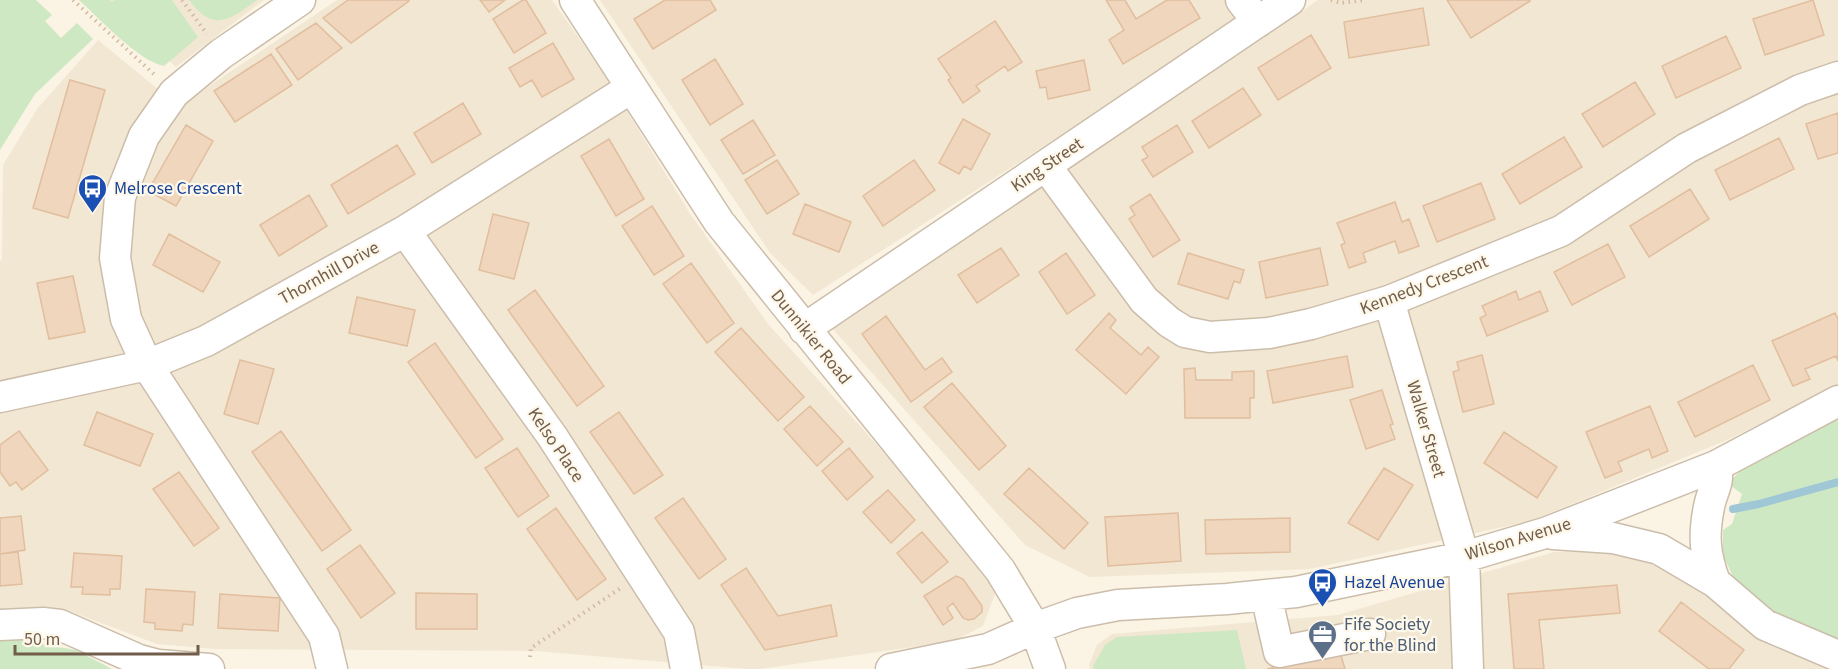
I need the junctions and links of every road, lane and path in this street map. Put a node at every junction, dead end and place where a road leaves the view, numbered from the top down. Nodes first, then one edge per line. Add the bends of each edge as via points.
1 (73, 0) edge
2 (182, 0) edge
3 (300, 0) edge
4 (1290, 0) edge
5 (1331, 0) edge
6 (1365, 0) edge
7 (583, 2) edge
8 (1250, 11) edge
9 (221, 54) junction
10 (1838, 77) edge
11 (632, 88) junction
12 (174, 93) junction
13 (1046, 166) junction
14 (405, 231) junction
15 (1389, 301) junction
16 (804, 329) junction
17 (147, 365) junction
18 (0, 397) edge
19 (1838, 400) edge
20 (1716, 466) junction
21 (1545, 533) junction
22 (1464, 557) junction
23 (1715, 582) junction
24 (624, 586) dead end
25 (1266, 596) junction
26 (0, 625) edge
27 (1035, 628) junction
28 (1370, 634) dead end
29 (1838, 656) edge
30 (530, 657) dead end
31 (209, 669) edge
32 (332, 669) edge
33 (686, 669) edge
34 (891, 669) edge
35 (1050, 669) edge
36 (1468, 669) edge

1 - 12 path
2 - 9 path
3 - 9 street
4 - 8 street, King Street
5 - 6 path
7 - 11 street, Dunnikier Road
8 - 13 street, King Street
9 - 12 street
10 - 15 street, Kennedy Crescent via 1800,90 1687,148 1561,231
11 - 14 street, Thornhill Drive
11 - 16 street, Dunnikier Road via 719,222
12 - 17 street via 144,136 120,197 116,258 126,319
13 - 15 street, Kennedy Crescent via 1144,300 1185,332 1210,337 1269,333
13 - 16 street, King Street
14 - 17 street, Thornhill Drive via 206,341
14 - 33 street, Kelso Place via 552,436 679,632
15 - 22 street, Walker Street
16 - 27 street, Dunnikier Road via 1000,570
17 - 18 street, Thornhill Drive
17 - 32 street via 324,636
19 - 20 street, Wilson Avenue
20 - 21 street, Wilson Avenue
20 - 23 street via 1718,478 1709,505 1705,539 1707,561
21 - 22 street, Wilson Avenue
21 - 23 street via 1613,538 1659,549
22 - 25 street, Wilson Avenue
22 - 36 street
23 - 29 street via 1765,625
24 - 30 path via 531,648
25 - 27 street, Wilson Avenue via 1106,607
25 - 28 street via 1280,652
26 - 31 street via 60,624 139,660
27 - 34 street, Wilson Avenue via 988,649
27 - 35 street, Dunnikier Road

